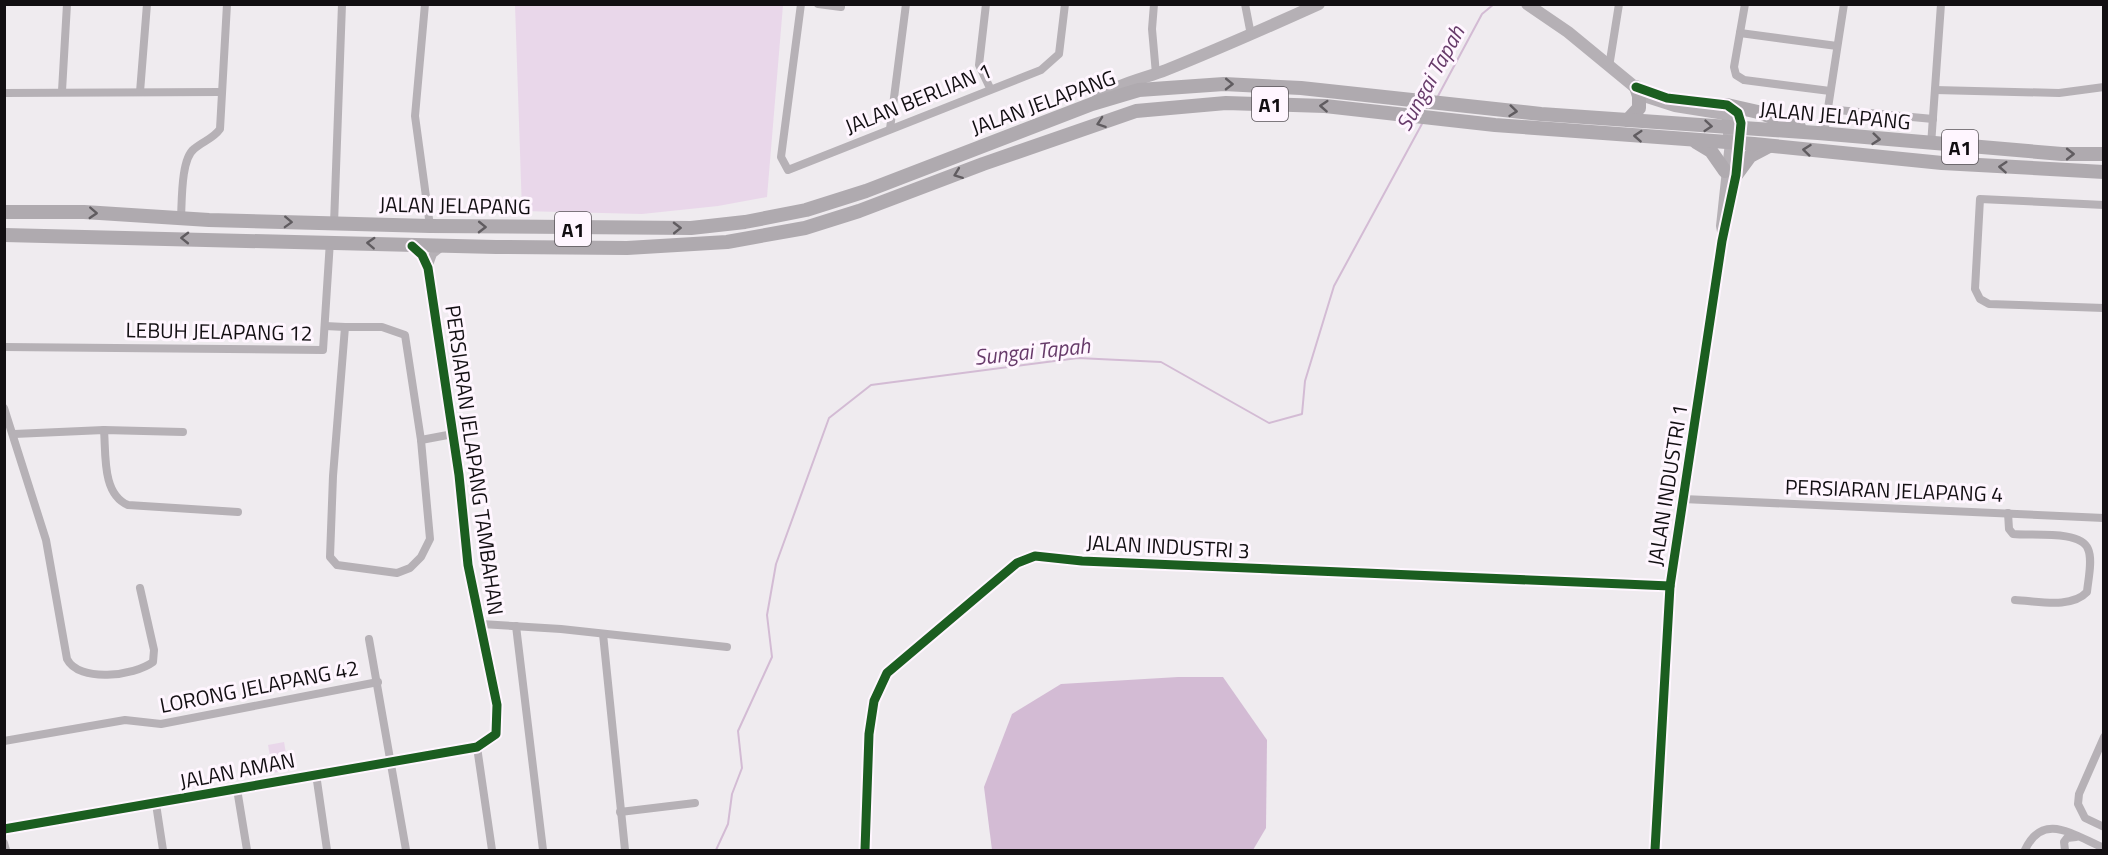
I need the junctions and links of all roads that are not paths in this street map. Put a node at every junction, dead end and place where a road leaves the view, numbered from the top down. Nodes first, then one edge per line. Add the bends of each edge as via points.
1 (67, 4) edge
2 (147, 4) edge
3 (227, 4) edge
4 (342, 4) edge
5 (424, 4) edge
6 (801, 4) edge
7 (818, 4) edge
8 (906, 4) edge
9 (986, 4) edge
10 (1065, 4) edge
11 (1154, 4) edge
12 (1245, 4) edge
13 (1318, 4) edge
14 (1527, 4) edge
15 (1619, 4) edge
16 (1745, 4) edge
17 (1844, 4) edge
18 (1941, 4) edge
19 (841, 7) dead end
20 (1740, 33) junction
21 (1251, 34) junction
22 (1837, 46) junction
23 (1609, 67) junction
24 (1156, 74) junction
25 (1636, 87) junction
26 (2103, 87) edge
27 (990, 88) junction
28 (1171, 88) junction
29 (1935, 90) junction
30 (62, 91) junction
31 (1830, 91) junction
32 (140, 92) junction
33 (220, 92) junction
34 (4, 93) edge
35 (1092, 104) junction
36 (1727, 105) junction
37 (1827, 109) junction
38 (1136, 111) junction
39 (1934, 119) junction
40 (1628, 120) junction
41 (890, 129) junction
42 (1821, 134) junction
43 (1734, 136) junction
44 (1692, 140) junction
45 (1931, 145) junction
46 (1769, 146) junction
47 (2103, 154) edge
48 (2103, 172) edge
49 (1731, 173) junction
50 (2103, 205) edge
51 (4, 212) edge
52 (34, 212) junction
53 (181, 218) junction
54 (334, 224) junction
55 (430, 226) junction
56 (4, 234) edge
57 (71, 236) junction
58 (330, 241) junction
59 (412, 246) junction
60 (442, 246) junction
61 (428, 268) junction
62 (2103, 308) edge
63 (325, 326) junction
64 (345, 327) junction
65 (4, 347) edge
66 (4, 408) edge
67 (104, 430) junction
68 (183, 432) dead end
69 (14, 434) junction
70 (453, 434) junction
71 (421, 440) junction
72 (1683, 499) junction
73 (238, 512) dead end
74 (2008, 513) junction
75 (2103, 518) edge
76 (1670, 586) junction
77 (140, 588) dead end
78 (2015, 600) dead end
79 (481, 624) junction
80 (516, 626) junction
81 (603, 634) junction
82 (369, 639) dead end
83 (727, 646) dead end
84 (378, 682) junction
85 (2103, 737) edge
86 (4, 741) edge
87 (477, 747) junction
88 (392, 760) junction
89 (316, 774) junction
90 (237, 789) junction
91 (694, 803) dead end
92 (156, 804) junction
93 (620, 812) junction
94 (2103, 827) edge
95 (4, 829) edge
96 (2079, 837) junction
97 (4, 843) edge
98 (2103, 848) edge
99 (6, 850) edge
100 (163, 850) edge
101 (247, 850) edge
102 (327, 850) edge
103 (406, 850) edge
104 (492, 850) edge
105 (543, 850) edge
106 (625, 850) edge
107 (866, 850) edge
108 (1655, 850) edge
109 (2025, 850) edge
110 (2065, 850) edge

1 - 30 street
2 - 32 street
3 - 33 street
4 - 54 street
5 - 55 street via 415,116
6 - 41 street, JALAN BERLIAN 1 via 781,157 788,171
7 - 19 street
8 - 41 street
9 - 27 street via 979,65
10 - 27 street, JALAN BERLIAN 1 via 1059,54 1041,69
11 - 24 street
12 - 21 street
13 - 21 street
14 - 23 street
15 - 23 street
16 - 20 street
17 - 22 street
18 - 29 street
20 - 22 street
20 - 31 street via 1736,75 1744,80
21 - 24 street
22 - 31 street
23 - 25 street
24 - 35 street via 1103,94
25 - 36 street via 1662,97
25 - 40 main road via 1640,108
25 - 43 street via 1647,97 1670,105 1723,113 1729,118
26 - 29 street via 2059,93
27 - 41 street, JALAN BERLIAN 1
28 - 35 main road, JALAN JELAPANG / A1 via 1139,90
28 - 38 main road via 1143,98
28 -> 40 main road, JALAN JELAPANG / A1 via 1224,84 1301,88
29 - 39 street
30 - 32 street
30 - 34 street
31 - 37 street
32 - 33 street
33 - 53 street via 220,129 215,137 187,156
35 - 38 main road via 1124,104
55 -> 35 main road, JALAN JELAPANG / A1 via 691,228 745,222 806,210 866,191
36 - 42 main road
36 - 43 street via 1738,113
37 - 39 street
37 - 42 street
44 -> 38 main road, JALAN JELAPANG / A1 via 1325,105 1226,103
38 -> 60 main road, JALAN JELAPANG / A1 via 859,211 766,236 627,248
39 - 45 street
40 -> 43 main road, JALAN JELAPANG / A1
42 - 43 main road, JALAN JELAPANG / A1
42 -> 45 main road, JALAN JELAPANG / A1
43 - 44 main road, JALAN JELAPANG / A1
43 - 46 main road, JALAN JELAPANG / A1
43 - 49 street, JALAN INDUSTRI 1
44 - 49 main road via 1712,151
45 -> 47 main road, JALAN JELAPANG / A1
48 -> 46 main road, JALAN JELAPANG / A1 via 1942,163
46 - 49 main road
49 - 72 street, JALAN INDUSTRI 1 via 1720,226 1722,241
50 - 62 street via 1980,199 1975,289 1980,299 1989,304
51 - 52 main road, JALAN JELAPANG / A1
52 -> 53 main road, JALAN JELAPANG / A1
52 - 56 main road via 25,226
52 - 57 main road via 42,226
53 -> 54 main road, JALAN JELAPANG / A1
54 - 55 main road, JALAN JELAPANG / A1
56 - 57 main road, JALAN JELAPANG / A1
58 -> 57 main road, JALAN JELAPANG / A1
59 -> 58 main road, JALAN JELAPANG / A1
58 - 63 street, LEBUH JELAPANG 12
59 - 60 main road, JALAN JELAPANG / A1
59 - 61 street, PERSIARAN JELAPANG TAMBAHAN
60 - 61 street via 433,254
61 - 70 street, PERSIARAN JELAPANG TAMBAHAN
63 - 64 street
63 - 65 street, LEBUH JELAPANG 12 via 323,350
64 - 71 street via 382,327 405,335
64 - 71 street via 330,557 337,565 397,573 410,568 421,557 430,539
66 - 69 street
67 - 68 street
67 - 69 street
67 - 73 street via 108,476 118,501 128,505
69 - 77 street via 46,540 71,668 79,673 134,673 153,662 154,650
70 - 71 street
70 - 79 street, PERSIARAN JELAPANG TAMBAHAN via 468,565
72 - 74 street, PERSIARAN JELAPANG 4
72 - 76 street, JALAN INDUSTRI 1
74 - 75 street, PERSIARAN JELAPANG 4
74 - 78 street via 2013,534 2071,537 2083,541 2089,550 2087,592 2080,599
76 - 107 street, JALAN INDUSTRI 3 via 1035,556 1017,563 887,673 874,701 871,723
76 - 108 street, JALAN INDUSTRI 1
79 - 80 street
79 - 87 street, PERSIARAN JELAPANG TAMBAHAN via 498,723 496,734
80 - 81 street
80 - 105 street
81 - 83 street
81 - 93 street
82 - 84 street
84 - 86 street, LORONG JELAPANG 42 via 162,724 125,720
84 - 88 street
85 - 94 street via 2078,804 2085,818
87 - 88 street, JALAN AMAN
87 - 104 street
88 - 89 street, JALAN AMAN
88 - 103 street
89 - 90 street, JALAN AMAN
89 - 102 street
90 - 92 street, JALAN AMAN
90 - 101 street
91 - 93 street
92 - 95 street, JALAN AMAN
92 - 100 street
93 - 106 street
96 - 98 street
96 - 109 street via 2053,827 2040,829
96 - 110 street via 2067,838 2062,845
97 - 99 street

